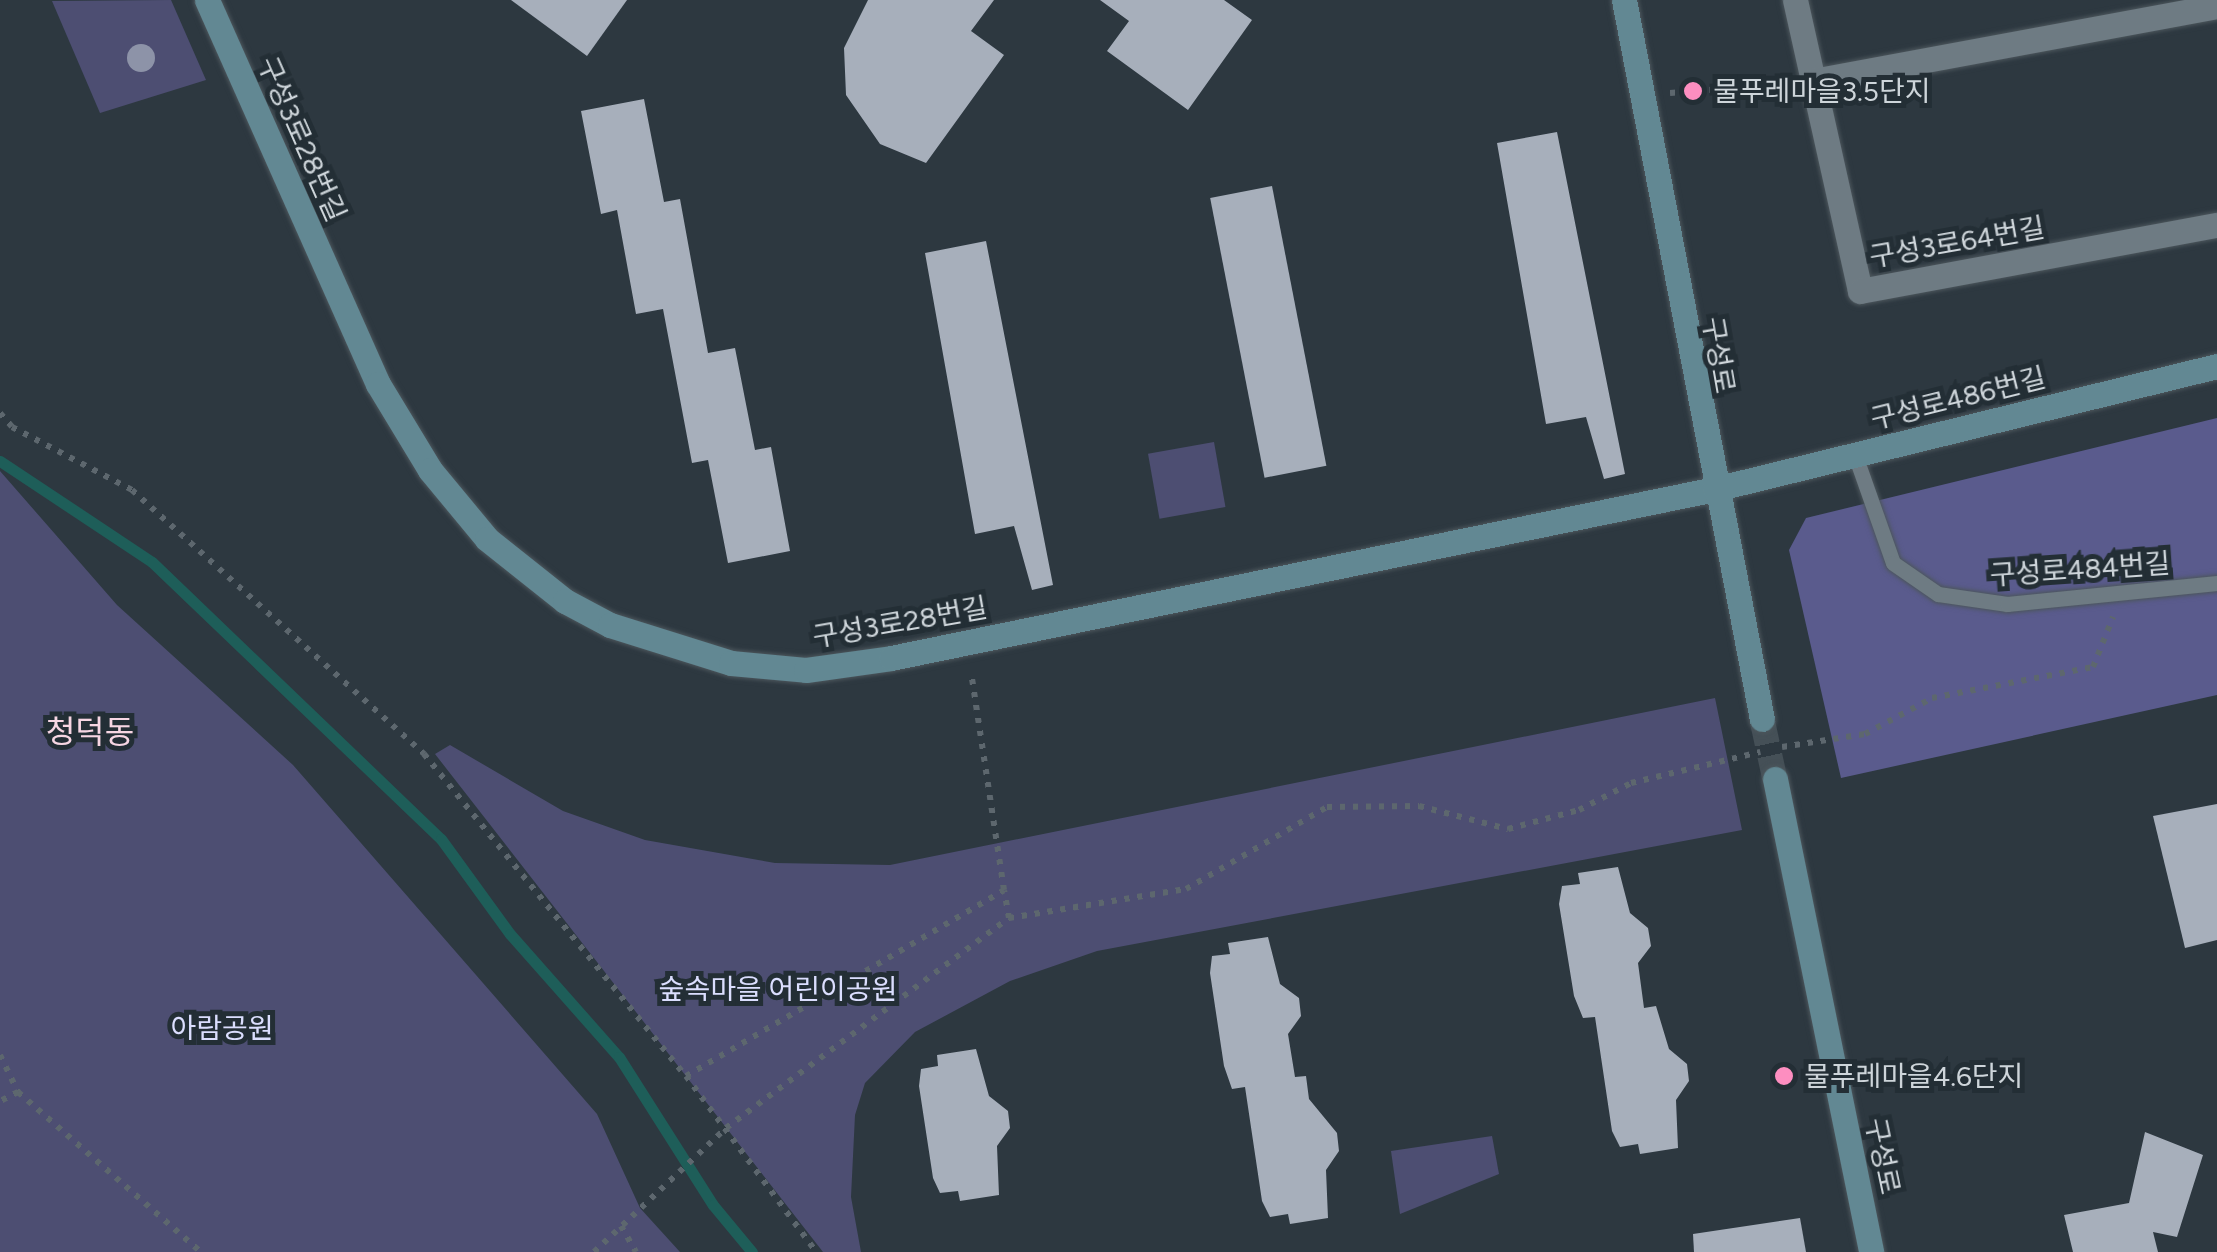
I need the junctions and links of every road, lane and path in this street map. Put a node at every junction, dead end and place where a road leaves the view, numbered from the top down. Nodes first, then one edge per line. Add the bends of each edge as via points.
1 (207, 0) edge
2 (1624, 0) edge
3 (1795, 0) edge
4 (2214, 11) edge
5 (1813, 81) junction
6 (1642, 96) junction
7 (2217, 224) edge
8 (2217, 366) edge
9 (0, 412) edge
10 (1855, 455) junction
11 (1714, 489) junction
12 (2217, 583) edge
13 (2122, 595) junction
14 (966, 642) junction
15 (1762, 718) tunnel mouth
16 (1775, 779) tunnel mouth
17 (1004, 890) junction
18 (1009, 918) junction
19 (0, 1055) edge
20 (686, 1076) junction
21 (18, 1092) junction
22 (0, 1100) edge
23 (726, 1128) junction
24 (622, 1226) junction
25 (201, 1252) edge
26 (594, 1252) edge
27 (636, 1252) edge
28 (816, 1252) edge
29 (1872, 1252) edge

1 - 14 street, 구성3로28번길 via 378,384 430,470 525,574 610,625 770,669 852,665
2 - 6 street, 구성로
3 - 5 street, 구성3로64번길
4 - 5 street
5 - 6 path
5 - 7 street, 구성3로64번길 via 1860,290
6 - 11 street, 구성로
8 - 10 street, 구성로486번길
9 - 20 path via 12,427 132,490 424,754
10 - 11 street, 구성로486번길
10 - 13 lane, 구성로484번길 via 1877,532 1914,584 2008,604
11 - 14 street, 구성3로28번길
11 - 15 street, 구성로
12 - 13 lane, 구성로484번길
13 - 18 path via 2093,667 1932,698 1866,734 1702,763 1508,829 1419,806 1327,807 1186,889
14 - 17 path
16 - 29 street, 구성로
17 - 18 path
17 - 20 path
18 - 23 path
19 - 21 path
20 - 23 path
21 - 22 path
21 - 25 path
23 - 24 path
23 - 28 path
24 - 26 path
24 - 27 path

